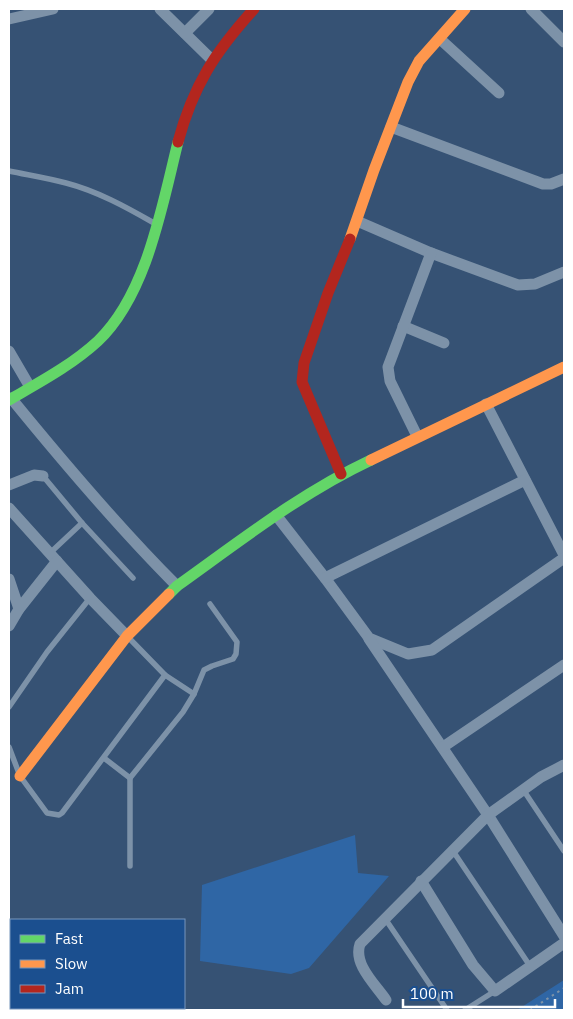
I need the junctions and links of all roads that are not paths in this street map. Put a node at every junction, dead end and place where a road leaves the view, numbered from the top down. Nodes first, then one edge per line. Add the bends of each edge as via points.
1 (54, 9) edge
2 (160, 9) edge
3 (209, 9) edge
4 (254, 9) edge
5 (465, 9) edge
6 (531, 9) edge
7 (9, 19) edge
8 (185, 33) junction
9 (440, 40) junction
10 (564, 42) edge
11 (212, 60) junction
12 (499, 93) dead end
13 (391, 127) junction
14 (9, 171) edge
15 (564, 179) edge
16 (357, 221) junction
17 (156, 224) junction
18 (431, 253) junction
19 (564, 272) edge
20 (403, 326) junction
21 (444, 343) dead end
22 (9, 351) edge
23 (563, 370) edge
24 (30, 388) junction
25 (10, 399) edge
26 (486, 404) junction
27 (417, 436) junction
28 (341, 474) junction
29 (43, 476) joint
30 (525, 480) junction
31 (9, 485) edge
32 (9, 508) edge
33 (276, 515) junction
34 (82, 522) junction
35 (564, 556) edge
36 (54, 557) junction
37 (9, 578) edge
38 (133, 578) dead end
39 (325, 578) junction
40 (177, 586) junction
41 (90, 598) junction
42 (210, 604) dead end
43 (19, 609) junction
44 (9, 626) edge
45 (127, 636) junction
46 (369, 638) junction
47 (564, 665) edge
48 (165, 675) junction
49 (194, 694) junction
50 (9, 708) edge
51 (9, 747) edge
52 (443, 748) junction
53 (104, 758) junction
54 (564, 765) edge
55 (20, 776) junction
56 (130, 778) junction
57 (524, 791) junction
58 (488, 815) junction
59 (453, 851) junction
60 (564, 851) edge
61 (130, 866) dead end
62 (421, 881) junction
63 (386, 920) junction
64 (564, 936) edge
65 (564, 943) edge
66 (530, 966) junction
67 (495, 991) junction
68 (386, 1000) dead end
69 (447, 1010) edge
70 (465, 1010) edge

1 - 7 street
2 - 8 street
3 - 8 street
4 - 11 street
5 - 9 street
6 - 10 street
8 - 11 street
9 - 12 street
9 - 13 street via 419,61
11 - 17 street via 183,123
13 - 15 street via 543,184
13 - 16 street
14 - 17 lane via 90,191
16 - 18 street
16 - 28 street via 328,293 302,375 306,396
17 - 24 street via 130,297 108,330 75,359
18 - 19 street via 518,285 536,284
18 - 20 street
20 - 21 street
20 - 27 street via 390,359 388,374
22 - 24 street
23 - 26 street
24 - 25 street
25 - 40 street via 98,503
26 - 27 street
26 - 30 street
27 - 28 street
28 - 33 street
29 - 31 street via 34,475
29 - 34 lane
30 - 35 street
30 - 39 street
32 - 36 street
33 - 39 street
33 - 40 street
34 - 36 lane
34 - 38 lane
35 - 46 street via 432,650 408,654
36 - 41 street
36 - 43 street
37 - 43 street
39 - 46 street
40 - 45 street
41 - 45 street
41 - 50 lane
42 - 49 lane via 237,642 236,654 233,659 204,670
43 - 44 street
45 - 48 lane
45 - 55 street
46 - 52 street
47 - 52 street
48 - 49 lane
48 - 53 lane
49 - 56 lane via 184,712
51 - 55 lane
52 - 58 street
53 - 55 lane via 59,815 47,813
53 - 56 lane
54 - 57 street
56 - 61 lane
57 - 58 street
57 - 60 lane
58 - 59 street
58 - 64 street
59 - 62 street
59 - 66 lane
62 - 63 street
62 - 67 street via 473,965
63 - 68 street via 360,944 358,950 361,964
63 - 69 lane
65 - 66 street
66 - 67 street
67 - 70 lane

